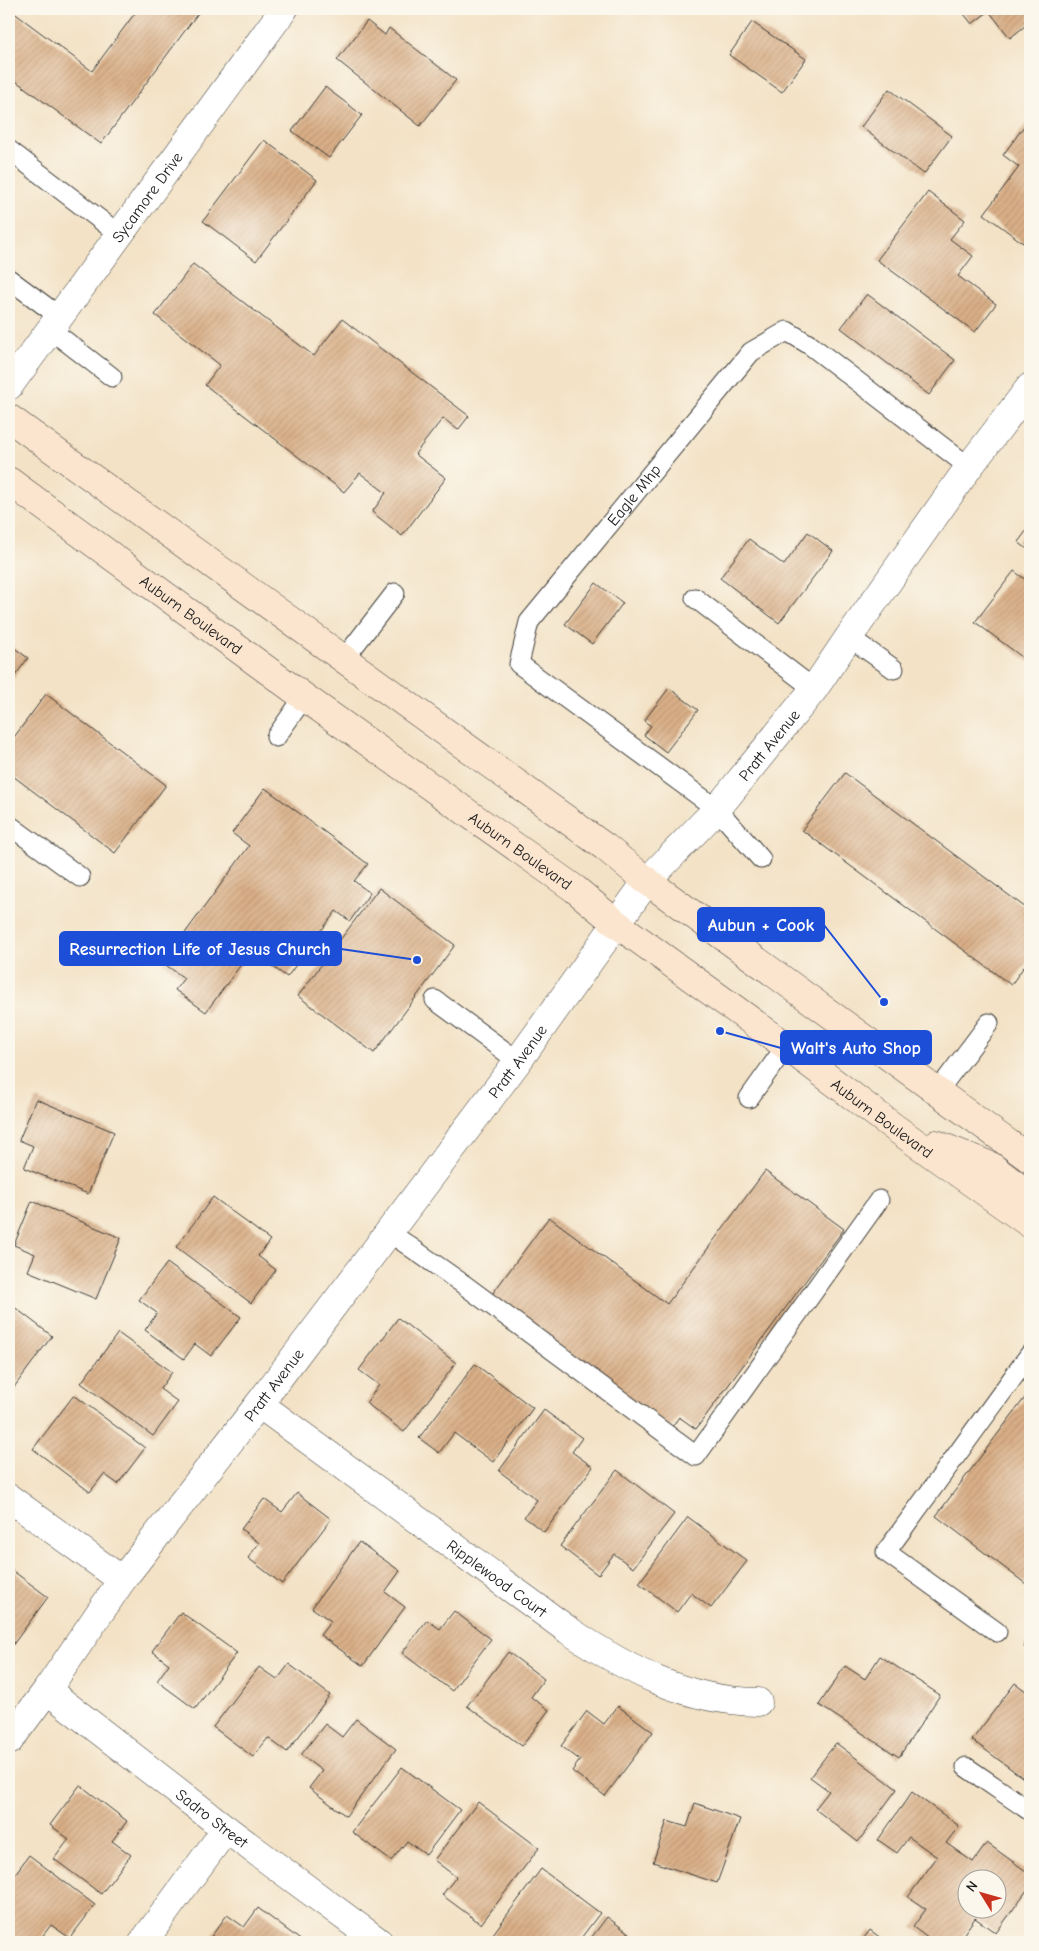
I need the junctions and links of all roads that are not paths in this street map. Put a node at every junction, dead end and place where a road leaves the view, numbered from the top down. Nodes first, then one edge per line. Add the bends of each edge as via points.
1 (284, 9) edge
2 (9, 150) edge
3 (120, 235) junction
4 (9, 279) edge
5 (56, 323) junction
6 (112, 376) dead end
7 (9, 386) edge
8 (1030, 387) edge
9 (9, 418) edge
10 (969, 467) junction
11 (9, 481) edge
12 (395, 594) dead end
13 (696, 598) dead end
14 (849, 637) junction
15 (344, 659) junction
16 (894, 669) dead end
17 (814, 689) junction
18 (304, 696) junction
19 (276, 738) dead end
20 (717, 809) junction
21 (9, 825) edge
22 (761, 859) dead end
23 (80, 877) dead end
24 (647, 881) junction
25 (617, 924) junction
26 (435, 1000) dead end
27 (989, 1023) dead end
28 (786, 1046) junction
29 (518, 1061) junction
30 (937, 1092) junction
31 (749, 1098) dead end
32 (896, 1128) junction
33 (1030, 1159) edge
34 (1030, 1196) edge
35 (879, 1200) dead end
36 (1030, 1224) edge
37 (389, 1232) junction
38 (1030, 1354) edge
39 (259, 1404) junction
40 (9, 1498) edge
41 (122, 1580) junction
42 (997, 1632) dead end
43 (47, 1690) junction
44 (758, 1702) dead end
45 (9, 1741) edge
46 (966, 1766) dead end
47 (1030, 1811) edge
48 (226, 1829) junction
49 (143, 1942) edge
50 (379, 1942) edge

1 - 3 street, Sycamore Drive
2 - 3 lane
3 - 5 street, Sycamore Drive
4 - 5 lane
5 - 6 lane
5 - 7 street, Sycamore Drive
8 - 10 street, Pratt Avenue
9 - 15 main road
10 - 14 street, Pratt Avenue
10 - 20 lane, Eagle Mhp via 787,331 752,352 530,622 518,664
11 - 18 main road, Auburn Boulevard
12 - 15 lane
13 - 17 lane
14 - 16 lane
14 - 17 street, Pratt Avenue
15 - 24 main road via 605,847
17 - 20 street, Pratt Avenue
18 - 19 lane
18 - 25 main road, Auburn Boulevard via 574,889
20 - 22 lane
20 - 24 street, Pratt Avenue
21 - 23 lane
24 - 25 street, Pratt Avenue
24 - 30 main road
25 - 28 main road, Auburn Boulevard
25 - 29 street, Pratt Avenue
26 - 29 lane
27 - 30 lane
28 - 31 lane
28 - 32 main road, Auburn Boulevard
29 - 37 street, Pratt Avenue
30 - 33 main road
32 - 34 main road via 991,1166
32 - 36 main road, Auburn Boulevard
35 - 37 lane via 696,1456
37 - 39 street, Pratt Avenue
38 - 42 lane via 886,1552
39 - 41 street, Pratt Avenue
39 - 44 street, Ripplewood Court via 606,1656 690,1693 734,1702
40 - 41 street
41 - 43 street, Pratt Avenue
43 - 45 street, Pratt Avenue
43 - 48 street, Sadro Street
46 - 47 lane
48 - 49 street
48 - 50 street, Sadro Street

